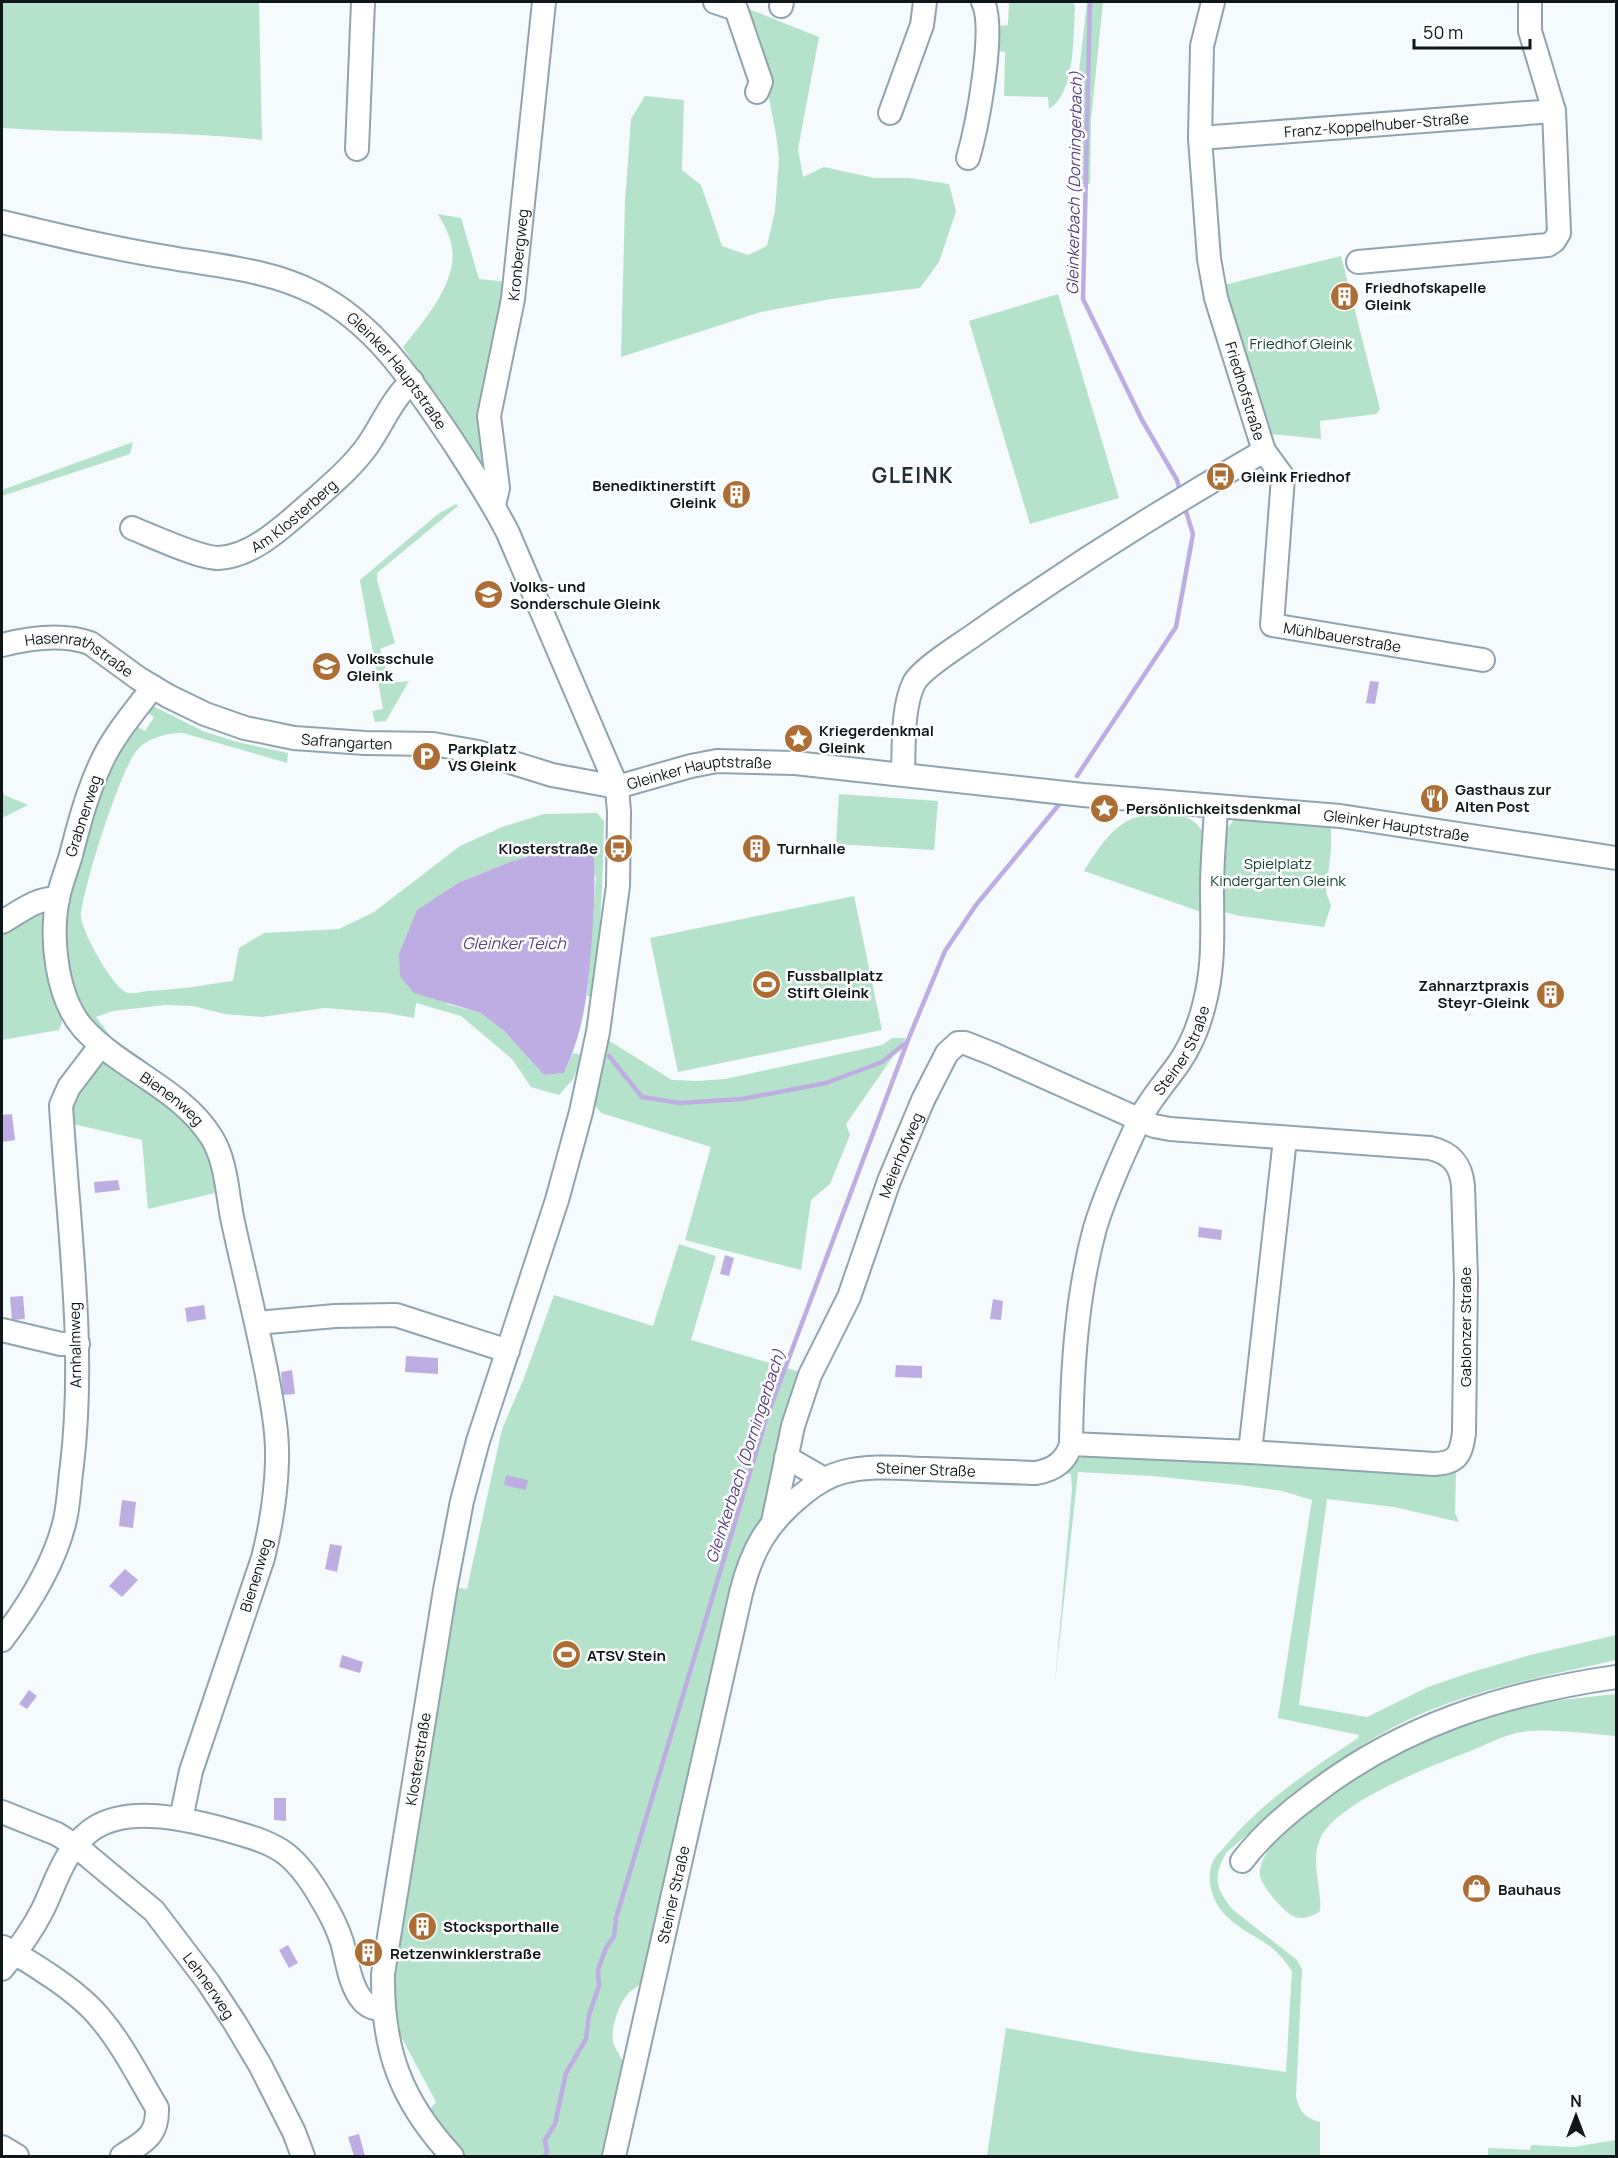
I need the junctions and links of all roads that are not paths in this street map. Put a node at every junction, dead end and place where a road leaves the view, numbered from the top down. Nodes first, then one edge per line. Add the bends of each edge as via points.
1 (363, 2) edge
2 (544, 2) edge
3 (715, 2) edge
4 (925, 2) edge
5 (983, 2) edge
6 (1213, 2) edge
7 (1530, 2) edge
8 (758, 92) dead end
9 (1554, 111) junction
10 (890, 113) dead end
11 (1200, 138) junction
12 (357, 149) dead end
13 (968, 158) dead end
14 (2, 222) edge
15 (1358, 262) dead end
16 (412, 381) junction
17 (1264, 451) junction
18 (494, 505) junction
19 (132, 528) dead end
20 (2, 645) edge
21 (1483, 660) dead end
22 (153, 687) junction
23 (903, 774) junction
24 (617, 787) junction
25 (1216, 806) junction
26 (1617, 858) edge
27 (58, 899) junction
28 (2, 921) edge
29 (101, 1045) junction
30 (1139, 1120) junction
31 (1285, 1139) junction
32 (257, 1323) junction
33 (2, 1330) edge
34 (78, 1344) junction
35 (508, 1351) junction
36 (1071, 1444) junction
37 (1250, 1452) junction
38 (786, 1457) junction
39 (824, 1479) junction
40 (773, 1522) junction
41 (2, 1640) edge
42 (1617, 1677) edge
43 (2, 1812) edge
44 (181, 1819) junction
45 (76, 1846) junction
46 (1242, 1861) dead end
47 (6, 1956) edge
48 (384, 2009) junction
49 (2, 2147) edge
50 (17, 2157) edge
51 (122, 2157) edge
52 (303, 2157) edge
53 (452, 2157) edge
54 (614, 2157) edge

1 - 12 street
2 - 18 street, Kronbergweg via 513,298 489,416 498,489
3 - 8 street via 736,9 761,82
4 - 10 street via 922,25
5 - 13 street via 989,29
6 - 11 street, Friedhofstraße via 1202,46
7 - 9 street via 1530,31
9 - 11 street, Franz-Koppelhuber-Straße
9 - 15 street via 1559,233 1554,241 1548,245
11 - 17 street, Friedhofstraße via 1209,259 1216,298
14 - 16 street, Gleinker Hauptstraße via 280,279 313,292 353,317
16 - 18 street, Gleinker Hauptstraße
16 - 19 street, Am Klosterberg via 402,390 368,446 340,477 286,525 252,548 216,558
17 - 21 street, Mühlbauerstraße via 1283,477 1272,625
17 - 23 street, Friedhofstraße via 1053,580 914,682 908,705
18 - 24 street, Gleinker Hauptstraße
20 - 22 street, Hasenrathstraße via 39,638 83,640
22 - 24 street, Safrangarten via 205,714 245,728 294,738 433,744 478,752 552,775
22 - 27 street, Grabnerweg via 101,761 81,813
23 - 24 street, Gleinker Hauptstraße via 728,760
23 - 25 street, Gleinker Hauptstraße
24 - 35 street, Klosterstraße via 618,886 598,1032 568,1161
25 - 26 street, Gleinker Hauptstraße via 1360,819
25 - 30 street, Steiner Straße via 1213,963 1203,1010 1189,1047
27 - 28 street via 42,900
27 - 29 street, Bienenweg via 56,954 65,996 77,1019
29 - 32 street, Bienenweg via 175,1099 199,1120 214,1141
29 - 34 street, Arnhalmweg via 69,1087 61,1105
30 - 31 street, Gablonzer Straße via 1170,1129
30 - 36 street, Steiner Straße via 1107,1194 1087,1263 1071,1384
30 - 38 street, Meierhofweg via 965,1043 958,1042 951,1048 905,1142 853,1287 810,1375
31 - 37 street
31 - 37 street, Gablonzer Straße via 1430,1148 1442,1151 1458,1164 1463,1186 1466,1278 1464,1433 1458,1456 1442,1464
32 - 35 street via 396,1315
32 - 44 street, Bienenweg via 276,1439 269,1534 191,1771
33 - 34 street via 61,1344
34 - 41 street, Arnhalmweg via 75,1442 65,1524 35,1591
35 - 48 street, Klosterstraße via 478,1441 456,1529 389,1933 383,1974
36 - 37 street, Gablonzer Straße
36 - 39 street, Steiner Straße via 1069,1453 1057,1466 1036,1473 879,1467
38 - 39 street
38 - 40 street, Meierhofweg
39 - 40 street, Steiner Straße
40 - 54 street, Steiner Straße via 747,1567
42 - 46 street via 1490,1703 1405,1737 1330,1781 1273,1826
43 - 45 street
44 - 45 street via 124,1818 90,1831
44 - 48 street via 252,1837 286,1854 312,1883 332,1918 362,2001
45 - 47 street via 63,1863 33,1927
45 - 52 street, Lehnerweg via 154,1911 208,1982 260,2065
47 - 51 street via 60,1982 99,2016 157,2108 158,2121 151,2136
48 - 53 street, Klosterstraße via 394,2065 403,2086 429,2130
49 - 50 street

